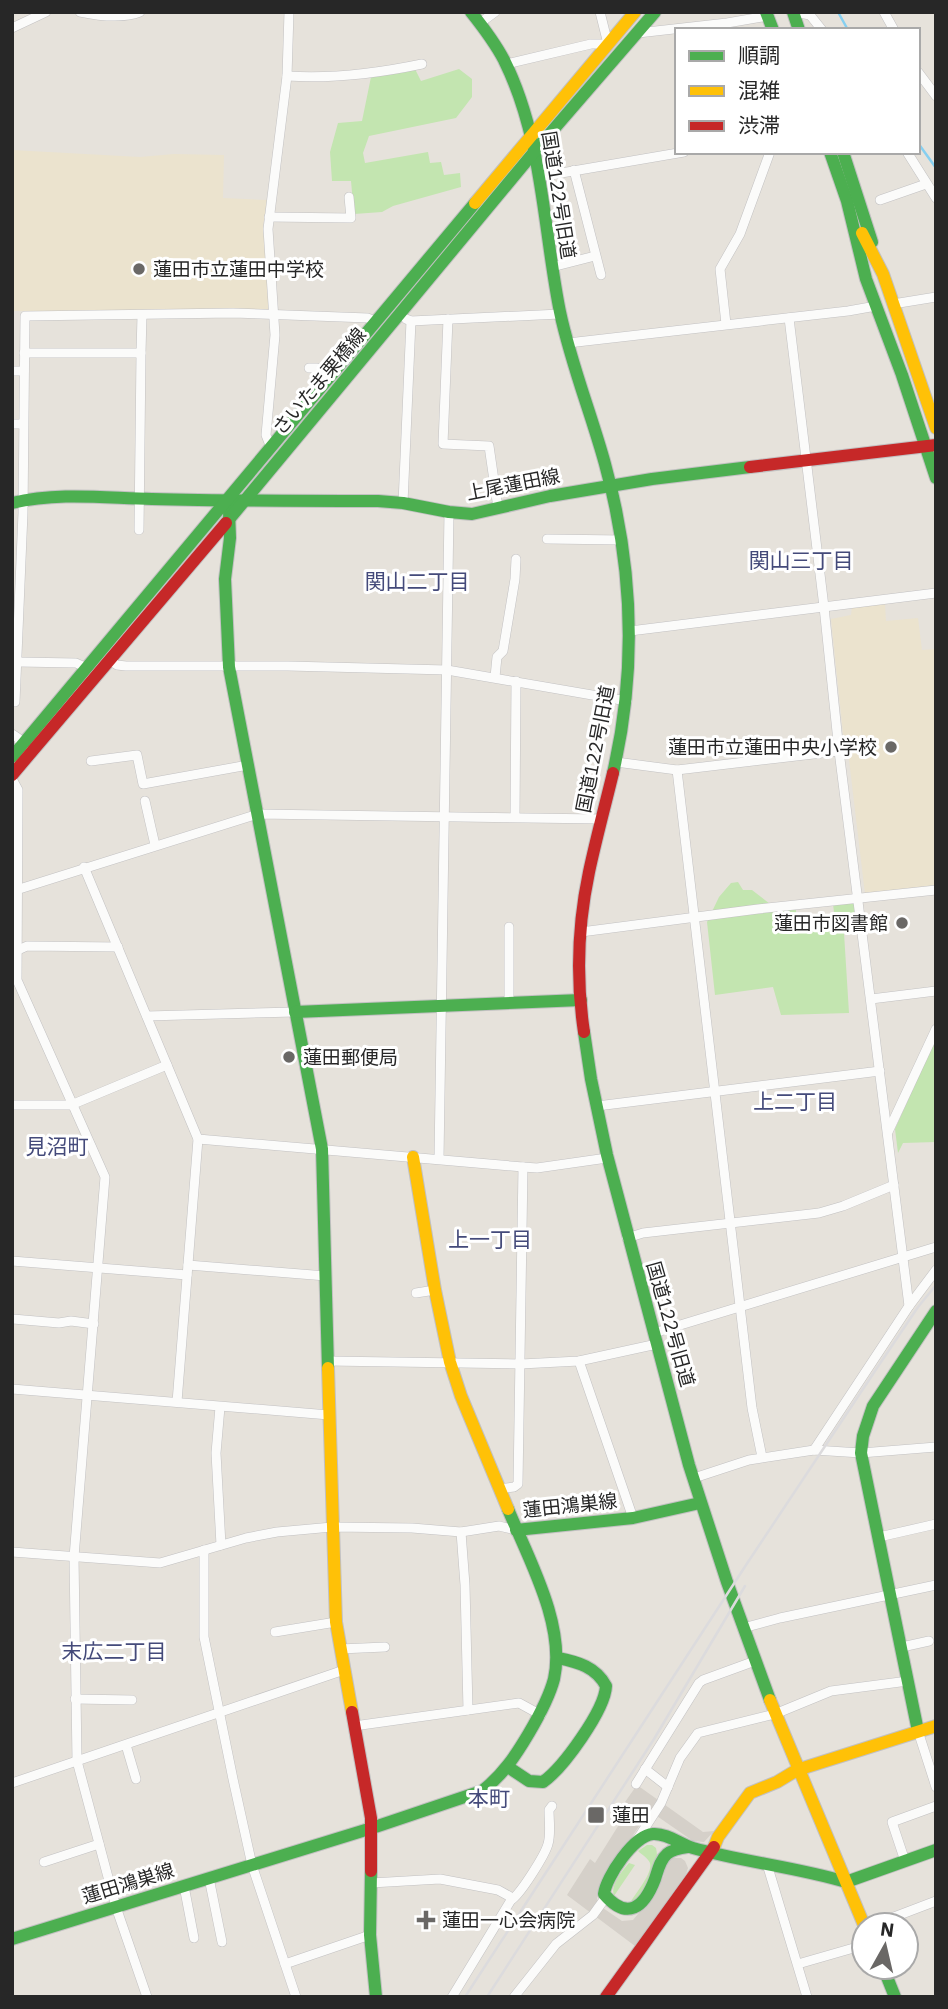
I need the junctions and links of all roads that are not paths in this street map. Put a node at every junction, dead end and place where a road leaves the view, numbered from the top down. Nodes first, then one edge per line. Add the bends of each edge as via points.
1 (46, 12) edge
2 (80, 12) edge
3 (140, 12) edge
4 (289, 12) edge
5 (471, 12) edge
6 (495, 12) edge
7 (600, 12) edge
8 (635, 12) edge
9 (655, 12) edge
10 (793, 12) edge
11 (884, 12) edge
12 (768, 14) edge
13 (480, 23) junction
14 (727, 26) edge
15 (12, 28) edge
16 (695, 28) edge
17 (784, 28) edge
18 (820, 28) edge
19 (893, 28) edge
20 (675, 29) edge
21 (636, 33) junction
22 (608, 44) junction
23 (422, 64) dead end
24 (506, 64) junction
25 (920, 75) edge
26 (287, 76) junction
27 (936, 96) edge
28 (531, 135) junction
29 (534, 152) junction
30 (675, 153) edge
31 (769, 154) edge
32 (818, 154) edge
33 (831, 154) edge
34 (844, 154) edge
35 (908, 154) edge
36 (574, 170) junction
37 (538, 177) junction
38 (926, 184) junction
39 (349, 197) dead end
40 (936, 198) edge
41 (880, 200) dead end
42 (847, 201) junction
43 (269, 218) junction
44 (595, 256) junction
45 (552, 267) junction
46 (883, 274) junction
47 (601, 275) dead end
48 (866, 279) junction
49 (936, 297) edge
50 (893, 304) junction
51 (876, 306) junction
52 (274, 314) junction
53 (560, 314) junction
54 (142, 315) junction
55 (398, 315) junction
56 (789, 318) junction
57 (448, 319) junction
58 (411, 321) junction
59 (377, 322) junction
60 (726, 324) junction
61 (12, 331) edge
62 (24, 331) junction
63 (568, 344) junction
64 (24, 353) junction
65 (141, 354) junction
66 (309, 368) dead end
67 (12, 371) edge
68 (24, 371) junction
69 (326, 383) junction
70 (12, 424) edge
71 (23, 424) junction
72 (936, 428) edge
73 (931, 446) edge
74 (271, 448) junction
75 (806, 461) junction
76 (17, 469) edge
77 (936, 478) edge
78 (611, 487) junction
79 (139, 499) junction
80 (228, 500) junction
81 (245, 500) junction
82 (17, 502) edge
83 (403, 503) junction
84 (498, 508) junction
85 (449, 512) junction
86 (230, 518) junction
87 (139, 530) dead end
88 (547, 539) dead end
89 (622, 540) junction
90 (516, 559) dead end
91 (936, 593) edge
92 (824, 607) junction
93 (629, 631) junction
94 (109, 660) junction
95 (18, 663) junction
96 (229, 667) junction
97 (87, 668) junction
98 (447, 670) junction
99 (495, 677) junction
100 (516, 681) junction
101 (627, 701) junction
102 (15, 702) dead end
103 (12, 734) edge
104 (24, 751) junction
105 (839, 751) junction
106 (12, 757) edge
107 (91, 761) dead end
108 (616, 762) junction
109 (248, 765) junction
110 (677, 770) junction
111 (12, 777) edge
112 (145, 801) dead end
113 (258, 814) junction
114 (444, 816) junction
115 (515, 817) junction
116 (602, 819) junction
117 (155, 845) junction
118 (84, 867) junction
119 (15, 890) edge
120 (936, 890) edge
121 (859, 899) junction
122 (693, 918) junction
123 (509, 927) dead end
124 (581, 932) junction
125 (118, 947) junction
126 (16, 951) junction
127 (936, 991) edge
128 (871, 999) junction
129 (581, 1000) junction
130 (509, 1003) junction
131 (442, 1006) junction
132 (295, 1012) junction
133 (147, 1016) junction
134 (936, 1029) edge
135 (167, 1065) junction
136 (880, 1070) junction
137 (715, 1091) junction
138 (12, 1105) edge
139 (71, 1105) junction
140 (597, 1106) junction
141 (888, 1134) junction
142 (198, 1139) junction
143 (322, 1149) junction
144 (413, 1157) junction
145 (607, 1158) junction
146 (439, 1159) junction
147 (523, 1167) junction
148 (894, 1185) junction
149 (730, 1223) junction
150 (627, 1238) junction
151 (936, 1247) edge
152 (902, 1257) junction
153 (12, 1261) edge
154 (188, 1265) junction
155 (98, 1268) junction
156 (936, 1270) edge
157 (187, 1275) junction
158 (326, 1276) junction
159 (435, 1290) junction
160 (416, 1293) dead end
161 (909, 1306) junction
162 (740, 1307) junction
163 (936, 1311) edge
164 (13, 1319) edge
165 (94, 1324) junction
166 (656, 1339) junction
167 (328, 1360) junction
168 (450, 1362) junction
169 (579, 1362) junction
170 (521, 1364) junction
171 (12, 1389) edge
172 (88, 1395) junction
173 (177, 1402) junction
174 (220, 1407) junction
175 (329, 1415) junction
176 (936, 1447) edge
177 (814, 1450) junction
178 (861, 1453) junction
179 (762, 1457) junction
180 (694, 1478) junction
181 (499, 1489) junction
182 (701, 1503) junction
183 (633, 1518) junction
184 (936, 1524) edge
185 (332, 1527) junction
186 (516, 1530) junction
187 (461, 1532) junction
188 (879, 1537) junction
189 (221, 1545) junction
190 (204, 1550) junction
191 (12, 1552) edge
192 (74, 1557) junction
193 (936, 1585) edge
194 (891, 1595) junction
195 (335, 1622) junction
196 (743, 1628) junction
197 (275, 1632) dead end
198 (929, 1641) dead end
199 (385, 1647) dead end
200 (902, 1647) junction
201 (340, 1649) junction
202 (558, 1658) junction
203 (755, 1661) junction
204 (344, 1670) junction
205 (908, 1681) junction
206 (75, 1699) junction
207 (132, 1699) dead end
208 (468, 1710) junction
209 (219, 1712) junction
210 (775, 1714) junction
211 (541, 1715) junction
212 (354, 1726) junction
213 (936, 1726) edge
214 (918, 1731) junction
215 (126, 1745) junction
216 (77, 1761) junction
217 (508, 1767) junction
218 (645, 1769) junction
219 (797, 1770) junction
220 (136, 1779) dead end
221 (12, 1783) edge
222 (636, 1784) dead end
223 (668, 1787) junction
224 (936, 1787) edge
225 (552, 1806) dead end
226 (936, 1806) edge
227 (372, 1828) junction
228 (650, 1833) junction
229 (637, 1841) junction
230 (99, 1844) junction
231 (688, 1847) junction
232 (936, 1850) edge
233 (711, 1853) junction
234 (905, 1861) junction
235 (44, 1862) dead end
236 (768, 1864) junction
237 (252, 1865) junction
238 (660, 1866) junction
239 (209, 1878) junction
240 (846, 1882) junction
241 (371, 1883) junction
242 (184, 1886) junction
243 (606, 1897) junction
244 (511, 1900) junction
245 (936, 1901) edge
246 (116, 1907) junction
247 (858, 1911) edge
248 (910, 1911) edge
249 (370, 1935) junction
250 (194, 1938) dead end
251 (12, 1939) edge
252 (222, 1942) dead end
253 (850, 1949) edge
254 (285, 1964) junction
255 (797, 1964) junction
256 (147, 1997) edge
257 (296, 1997) edge
258 (376, 1997) edge
259 (452, 1997) edge
260 (514, 1997) edge
261 (606, 1997) edge
262 (807, 1997) edge

1 - 15 street
2 - 3 street via 100,16
4 - 26 street
5 - 13 main road, 国道122号旧道
6 - 13 street
7 - 22 street
8 - 22 main road, さいたま栗橋線
9 - 21 main road, さいたま栗橋線
10 - 18 street via 810,15
11 - 19 street
12 - 14 street
12 - 17 main road
13 - 24 main road, 国道122号旧道
14 - 16 street
20 - 21 street
21 - 29 main road, さいたま栗橋線
22 - 24 street
22 - 28 main road, さいたま栗橋線
23 - 26 street via 310,78
24 - 28 main road, 国道122号旧道
25 - 27 street
26 - 43 street
28 - 29 main road, 国道122号旧道
28 - 59 main road, さいたま栗橋線
29 - 37 main road, 国道122号旧道
29 - 55 main road, さいたま栗橋線
30 - 36 street
31 - 60 street via 740,234 720,269
32 - 48 main road
33 - 42 main road
34 - 46 main road
35 - 38 street
36 - 37 street
36 - 44 street
37 - 45 main road, 国道122号旧道
38 - 40 street
38 - 41 street
39 - 43 street via 351,218
42 - 46 main road
42 - 48 main road
43 - 52 street
44 - 45 street
44 - 47 street
45 - 53 main road, 国道122号旧道
46 - 50 main road
48 - 51 main road
49 - 50 street
50 - 72 main road
51 - 56 street
51 - 73 main road
52 - 54 street
52 - 59 street
52 - 74 street via 267,435
53 - 57 street
53 - 63 main road, 国道122号旧道
54 - 62 street via 24,316
54 - 65 street
55 - 58 street
55 - 81 main road, さいたま栗橋線
56 - 60 street
56 - 75 street
57 - 58 street
57 - 84 street via 443,444 489,446
58 - 83 street
59 - 69 main road, さいたま栗橋線
60 - 63 street
61 - 62 street
62 - 64 street
63 - 78 main road, 国道122号旧道
64 - 65 street
64 - 68 street
65 - 79 street
66 - 69 street via 317,368
67 - 68 street
68 - 71 street
69 - 74 main road, さいたま栗橋線
70 - 71 street
71 - 76 street
73 - 75 main road, 上尾蓮田線
73 - 77 main road
74 - 80 main road, さいたま栗橋線
75 - 78 main road, 上尾蓮田線
75 - 92 street
76 - 82 street
78 - 84 main road, 上尾蓮田線
78 - 89 main road, 国道122号旧道
79 - 80 main road, 上尾蓮田線
79 - 82 main road, 上尾蓮田線 via 59,496
79 - 87 street
80 - 81 main road, 上尾蓮田線
80 - 86 main road
80 - 97 main road, さいたま栗橋線
81 - 83 main road, 上尾蓮田線
81 - 86 main road, さいたま栗橋線
82 - 95 street
83 - 85 main road, 上尾蓮田線
84 - 85 main road, 上尾蓮田線 via 472,514
85 - 98 street
86 - 94 main road, さいたま栗橋線
86 - 96 main road via 225,579
88 - 89 street
89 - 93 main road, 国道122号旧道
90 - 99 street
91 - 92 street
92 - 93 street
92 - 105 street
93 - 101 main road, 国道122号旧道
94 - 96 street via 126,666
94 - 104 main road, さいたま栗橋線
95 - 97 street via 76,663
95 - 102 street
96 - 98 street
96 - 109 main road
97 - 104 main road, さいたま栗橋線
98 - 99 street
98 - 114 street
99 - 100 street
100 - 101 street
100 - 115 street
101 - 108 main road, 国道122号旧道
103 - 104 street
104 - 106 main road, さいたま栗橋線
104 - 111 main road, さいたま栗橋線
105 - 110 street
105 - 121 street
107 - 109 street via 137,755 143,784
108 - 110 street
108 - 116 main road, 国道122号旧道
109 - 113 main road
110 - 122 street
111 - 119 street via 18,790
112 - 117 street
113 - 114 street
113 - 117 street
113 - 132 main road
114 - 115 street
114 - 131 street
115 - 116 street
116 - 124 main road, 国道122号旧道
117 - 118 street
118 - 119 street
118 - 125 street
119 - 126 street
120 - 121 street
121 - 122 street
121 - 128 street
122 - 124 street
122 - 137 street
123 - 130 street
124 - 129 main road, 国道122号旧道
125 - 126 street via 27,946
125 - 133 street
126 - 139 street via 17,981
127 - 128 street
128 - 136 street
129 - 130 main road
129 - 140 main road, 国道122号旧道
130 - 131 main road
131 - 132 main road
131 - 146 street
132 - 133 street
132 - 143 main road
133 - 135 street
134 - 141 street
135 - 139 street
135 - 142 street
136 - 137 street
136 - 141 street
137 - 140 street
137 - 149 street
138 - 139 street
139 - 155 street via 105,1177
140 - 145 main road, 国道122号旧道
141 - 148 street
142 - 143 street
142 - 154 street
143 - 144 street
143 - 158 main road
144 - 146 street
144 - 159 main road
145 - 147 street
145 - 150 main road, 国道122号旧道
146 - 147 street
147 - 170 street
148 - 149 street via 819,1213
148 - 152 street
149 - 150 street
149 - 162 street
150 - 166 main road, 国道122号旧道
151 - 152 street
152 - 161 street
152 - 162 street
153 - 155 street
154 - 157 street
154 - 158 street
155 - 157 street
155 - 165 street
156 - 161 street
157 - 173 street
158 - 167 main road
159 - 160 street
159 - 168 main road
161 - 177 street
162 - 166 street
162 - 179 street
163 - 178 main road via 873,1406
164 - 165 street
165 - 172 street
166 - 169 street
166 - 180 main road, 国道122号旧道
167 - 168 street
167 - 175 main road
168 - 170 street
168 - 181 main road
169 - 170 street
169 - 183 street
170 - 181 street via 518,1484
171 - 172 street
172 - 173 street
172 - 192 street
173 - 174 street
174 - 175 street
174 - 189 street via 216,1453
175 - 185 main road
176 - 178 street
177 - 178 street
177 - 179 street
178 - 188 main road
179 - 180 street
180 - 182 main road, 国道122号旧道
181 - 186 main road
182 - 183 main road, 蓮田鴻巣線
182 - 196 main road
183 - 186 main road, 蓮田鴻巣線
184 - 188 street
185 - 187 street
185 - 189 street via 277,1532
185 - 195 main road
186 - 187 street via 499,1526
186 - 202 main road, 蓮田鴻巣線 via 553,1622
187 - 208 street
188 - 194 main road
189 - 190 street
190 - 192 street via 160,1563
190 - 209 street via 204,1637
191 - 192 street
192 - 206 street
193 - 194 street
194 - 196 street
194 - 200 main road
195 - 197 street
195 - 201 main road
196 - 203 main road
198 - 200 street
199 - 201 street
200 - 205 main road
201 - 204 main road
202 - 211 main road, 蓮田鴻巣線
202 - 217 main road via 579,1662 598,1674 606,1686 603,1703 546,1780 534,1782
203 - 210 main road
203 - 218 street via 699,1683
204 - 209 street
204 - 212 main road
205 - 210 street via 831,1691
205 - 214 main road
206 - 207 street
206 - 216 street
208 - 211 street via 519,1703
208 - 212 street
209 - 215 street
209 - 237 street
210 - 219 main road
210 - 223 street via 698,1733 680,1758
211 - 217 main road, 蓮田鴻巣線
212 - 227 main road
213 - 214 main road
214 - 219 main road
214 - 224 street
215 - 216 street
215 - 220 street
216 - 221 street
216 - 230 street
217 - 227 main road, 蓮田鴻巣線 via 482,1791
218 - 222 street
218 - 223 street
219 - 233 main road via 750,1793
219 - 240 main road
223 - 229 street
225 - 244 street via 549,1843 534,1872
226 - 234 street via 892,1822
227 - 237 main road, 蓮田鴻巣線
227 - 241 main road
228 - 229 main road
228 - 231 main road
228 - 238 main road via 661,1849
229 - 243 main road via 605,1887
230 - 235 street
230 - 246 street
231 - 233 main road
231 - 238 main road via 668,1853
232 - 234 main road
233 - 236 main road
233 - 261 main road
234 - 240 main road
236 - 240 main road
236 - 255 street
237 - 239 main road, 蓮田鴻巣線
237 - 254 street
238 - 243 main road via 652,1885 631,1911
239 - 242 main road, 蓮田鴻巣線
239 - 252 street
240 - 247 main road
241 - 244 street via 440,1879 498,1890
241 - 249 main road
242 - 246 main road, 蓮田鴻巣線
242 - 250 street
243 - 260 street via 593,1915 555,1944
244 - 259 street
245 - 248 street
246 - 251 main road, 蓮田鴻巣線
246 - 256 street
249 - 254 street
249 - 258 main road
253 - 255 street
254 - 257 street
255 - 262 street

